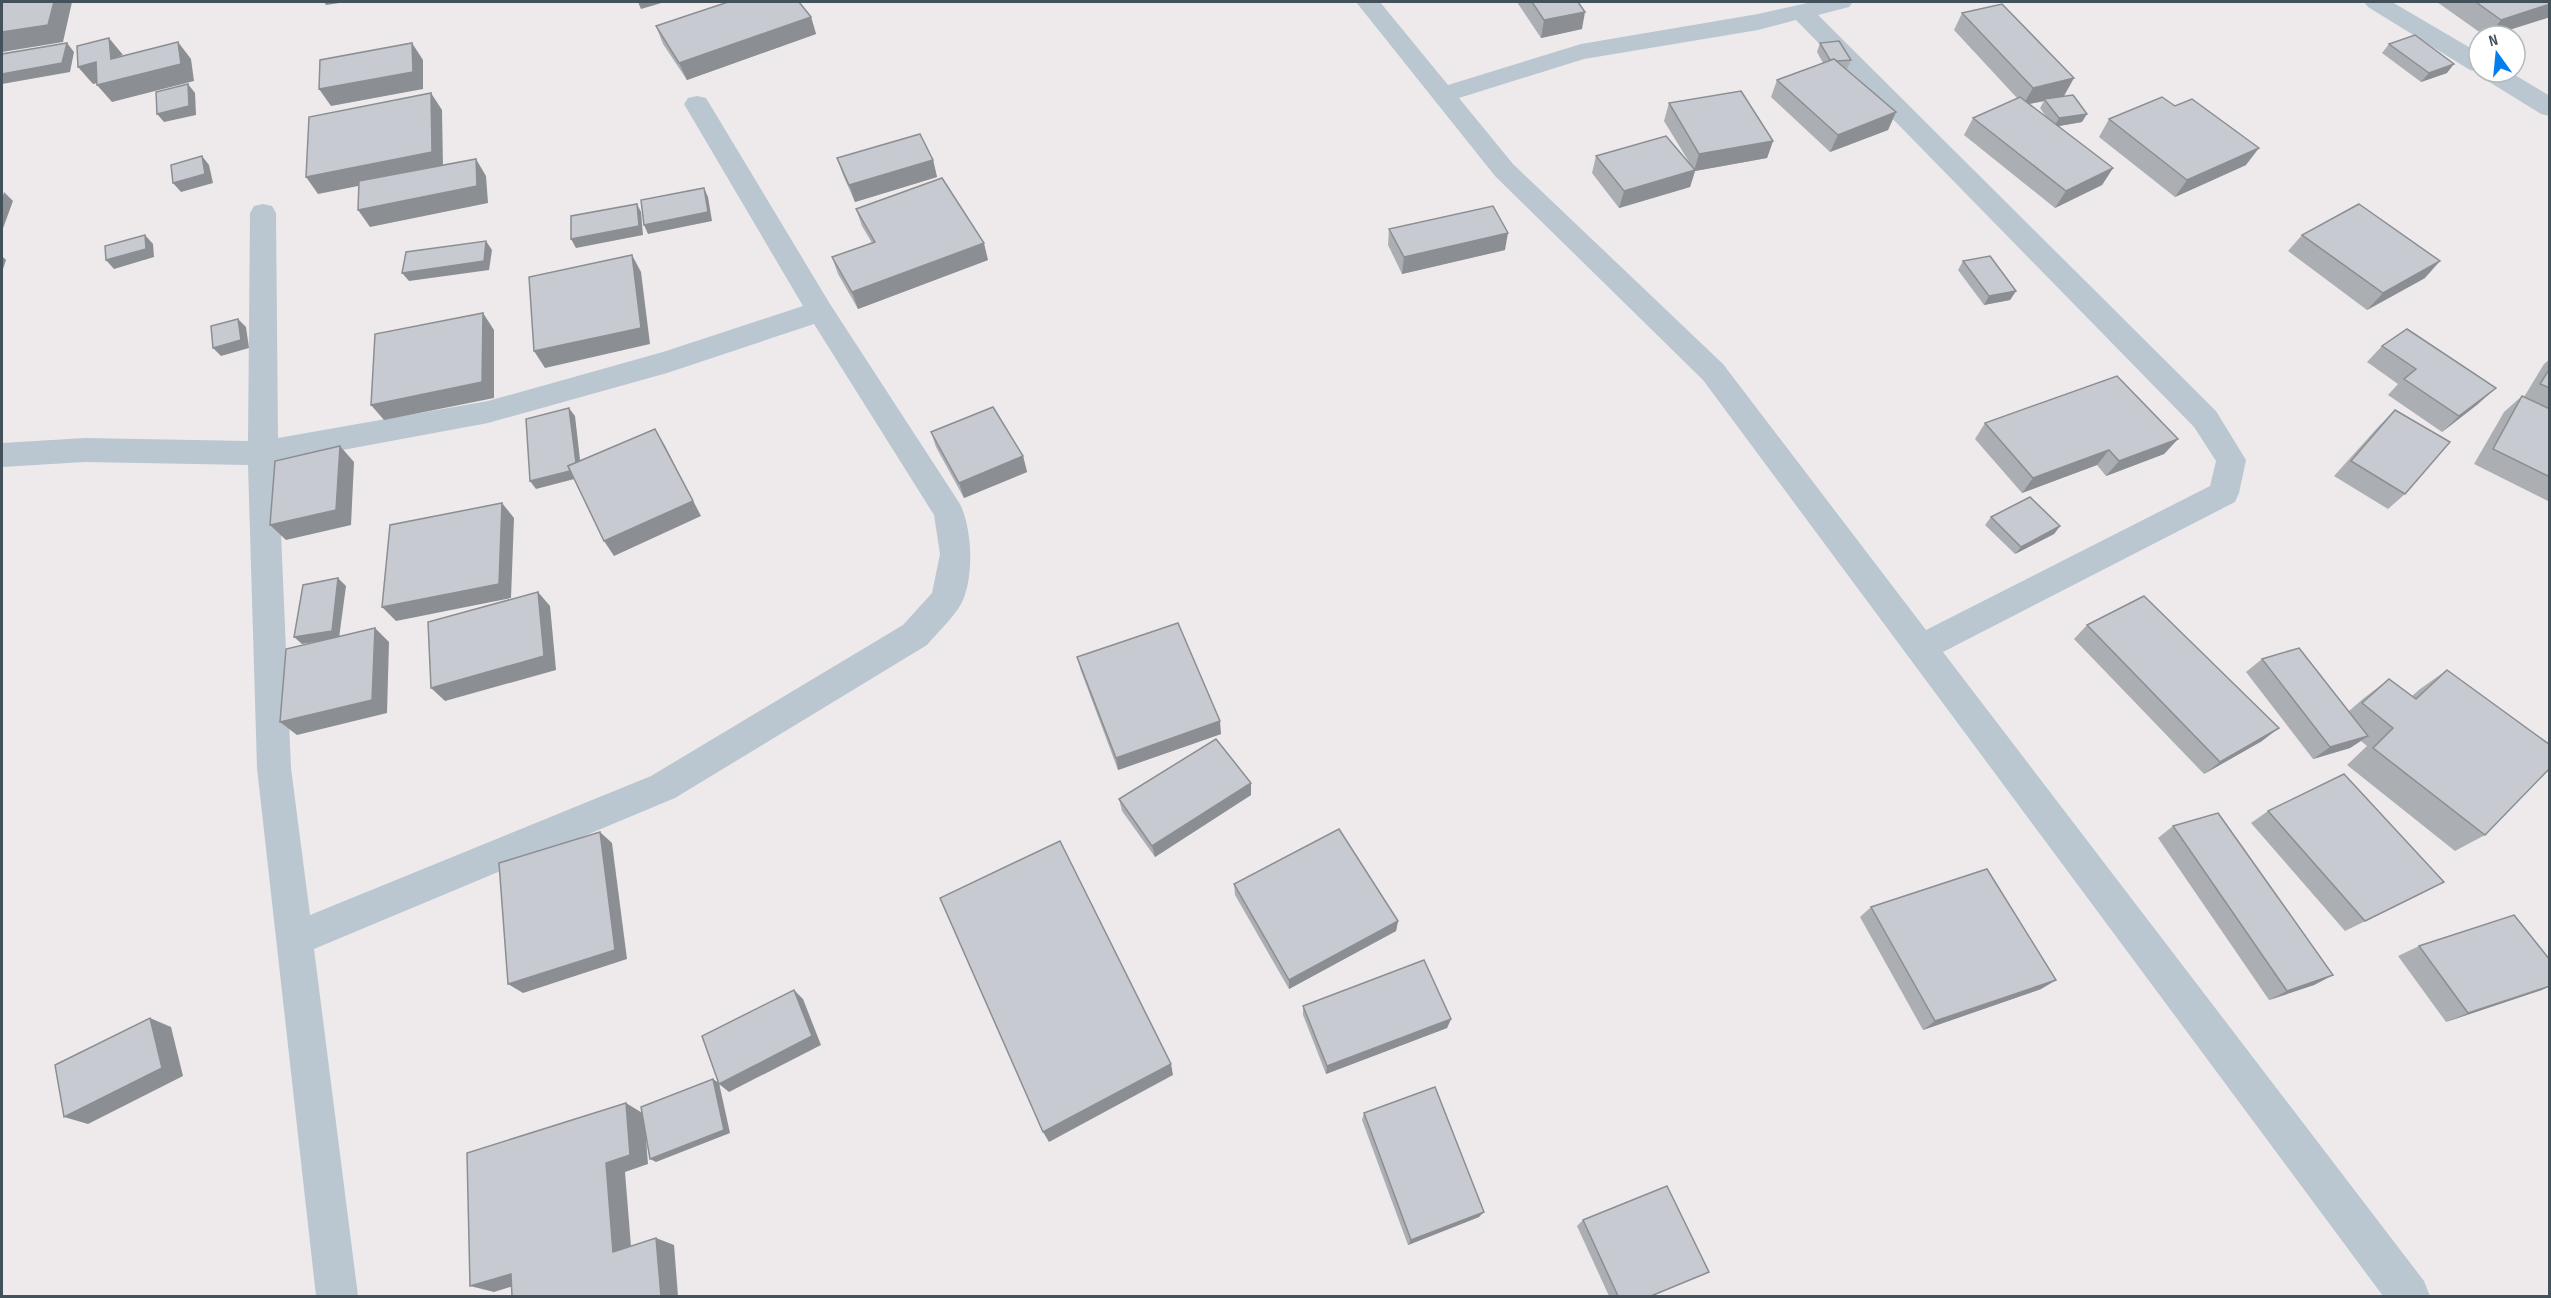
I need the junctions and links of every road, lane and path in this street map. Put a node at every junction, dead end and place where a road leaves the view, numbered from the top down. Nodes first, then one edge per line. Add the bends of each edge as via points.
1 (1368, 2) edge
2 (1840, 2) edge
3 (2376, 2) edge
4 (1800, 11) junction
5 (2467, 57) edge
6 (2511, 84) edge
7 (1442, 94) junction
8 (697, 104) dead end
9 (2550, 108) edge
10 (263, 213) dead end
11 (820, 310) junction
12 (263, 453) junction
13 (2, 456) edge
14 (1921, 648) junction
15 (294, 939) junction
16 (337, 1296) edge
17 (2409, 1296) edge

1 - 7 street
2 - 4 street
3 - 5 street
4 - 7 street via 1758,22 1581,52
4 - 14 street via 2205,419 2231,460 2224,493
6 - 9 street
7 - 14 street via 1504,170 1713,372
8 - 11 street
10 - 12 street
11 - 12 street via 667,362 488,412
11 - 15 street via 949,513 956,554 948,599 915,635 663,787
12 - 13 street via 85,450
12 - 15 street via 274,768
14 - 17 street
15 - 16 street

